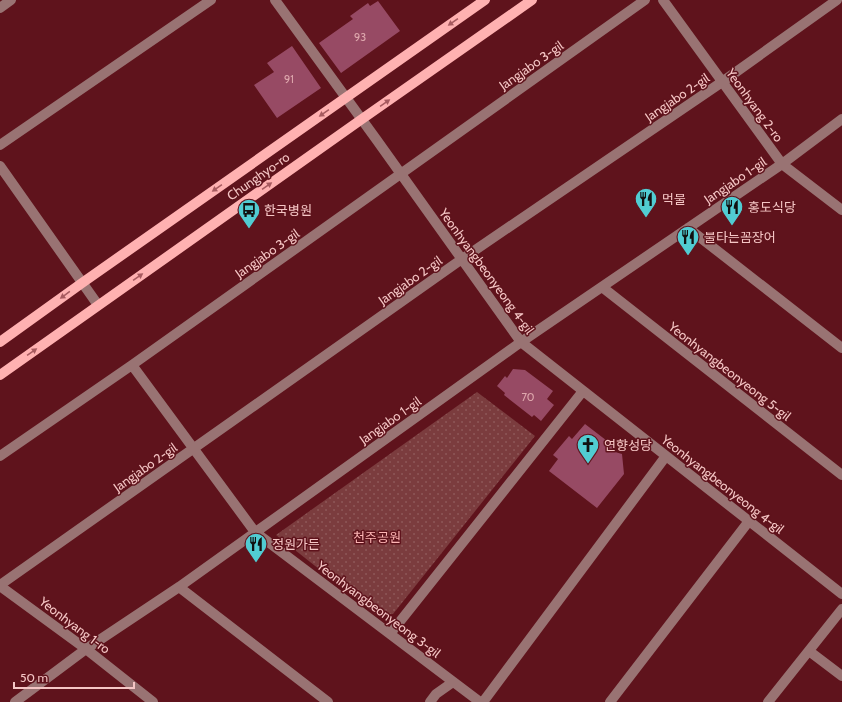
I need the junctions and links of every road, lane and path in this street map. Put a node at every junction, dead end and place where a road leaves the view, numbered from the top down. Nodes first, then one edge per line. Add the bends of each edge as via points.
1 (11, 0) edge
2 (211, 0) edge
3 (275, 0) edge
4 (485, 0) edge
5 (532, 0) edge
6 (645, 0) edge
7 (663, 0) edge
8 (837, 0) edge
9 (0, 8) edge
10 (722, 82) junction
11 (346, 97) junction
12 (362, 119) junction
13 (842, 119) edge
14 (0, 145) edge
15 (782, 164) junction
16 (0, 166) edge
17 (401, 174) junction
18 (842, 210) edge
19 (688, 228) junction
20 (462, 259) junction
21 (82, 283) junction
22 (602, 287) junction
23 (98, 306) junction
24 (0, 342) edge
25 (521, 342) junction
26 (842, 348) edge
27 (132, 365) junction
28 (0, 375) edge
29 (583, 390) junction
30 (193, 448) junction
31 (0, 456) edge
32 (666, 456) junction
33 (842, 475) edge
34 (749, 521) junction
35 (255, 532) junction
36 (0, 585) edge
37 (179, 587) junction
38 (842, 594) edge
39 (842, 609) edge
40 (390, 634) junction
41 (86, 649) junction
42 (809, 650) junction
43 (842, 676) edge
44 (453, 682) junction
45 (15, 702) edge
46 (153, 702) edge
47 (328, 702) edge
48 (430, 702) edge
49 (480, 702) edge
50 (483, 702) edge
51 (610, 702) edge
52 (768, 702) edge

1 - 9 street
2 - 14 street
3 - 11 street, Yeonhyangbeonyeong 4-gil
4 -> 11 main road, Chunghyo-ro
12 -> 5 main road, Chunghyo-ro
6 - 17 street, Jangjabo 3-gil
7 - 10 street, Yeonhyang 2-ro
8 - 10 street, Jangjabo 2-gil
10 - 15 street, Yeonhyang 2-ro
10 - 20 street, Jangjabo 2-gil
11 - 12 street, Yeonhyangbeonyeong 4-gil
11 -> 21 main road, Chunghyo-ro
12 - 17 street, Yeonhyangbeonyeong 4-gil
23 -> 12 main road, Chunghyo-ro
13 - 15 street, Jangjabo 1-gil
15 - 18 street, Yeonhyang 2-ro
15 - 19 street, Jangjabo 1-gil
16 - 21 street
17 - 20 street, Yeonhyangbeonyeong 4-gil
17 - 27 street, Jangjabo 3-gil
19 - 22 street, Jangjabo 1-gil
19 - 26 street
20 - 25 street, Yeonhyangbeonyeong 4-gil
20 - 30 street, Jangjabo 2-gil
21 - 23 street
21 -> 24 main road, Chunghyo-ro
22 - 25 street, Jangjabo 1-gil
22 - 33 street, Yeonhyangbeonyeong 5-gil
28 -> 23 main road, Chunghyo-ro
25 - 29 street, Yeonhyangbeonyeong 4-gil
25 - 35 street, Jangjabo 1-gil
27 - 30 street, Yeonhyangbeonyeong 3-gil
27 - 31 street, Jangjabo 3-gil
29 - 32 street, Yeonhyangbeonyeong 4-gil
29 - 40 street
30 - 35 street, Yeonhyangbeonyeong 3-gil
30 - 36 street, Jangjabo 2-gil
32 - 34 street, Yeonhyangbeonyeong 4-gil
32 - 50 street
34 - 38 street, Yeonhyangbeonyeong 4-gil
34 - 51 street
35 - 37 street, Jangjabo 1-gil
35 - 40 street, Yeonhyangbeonyeong 3-gil
36 - 41 street, Yeonhyang 1-ro
37 - 41 street, Jangjabo 1-gil
37 - 47 street
39 - 42 street
40 - 44 street, Yeonhyangbeonyeong 3-gil
41 - 45 street, Jangjabo 1-gil
41 - 46 street, Yeonhyang 1-ro
42 - 43 street
42 - 52 street
44 - 48 street via 436,694
44 - 49 street, Yeonhyangbeonyeong 3-gil

